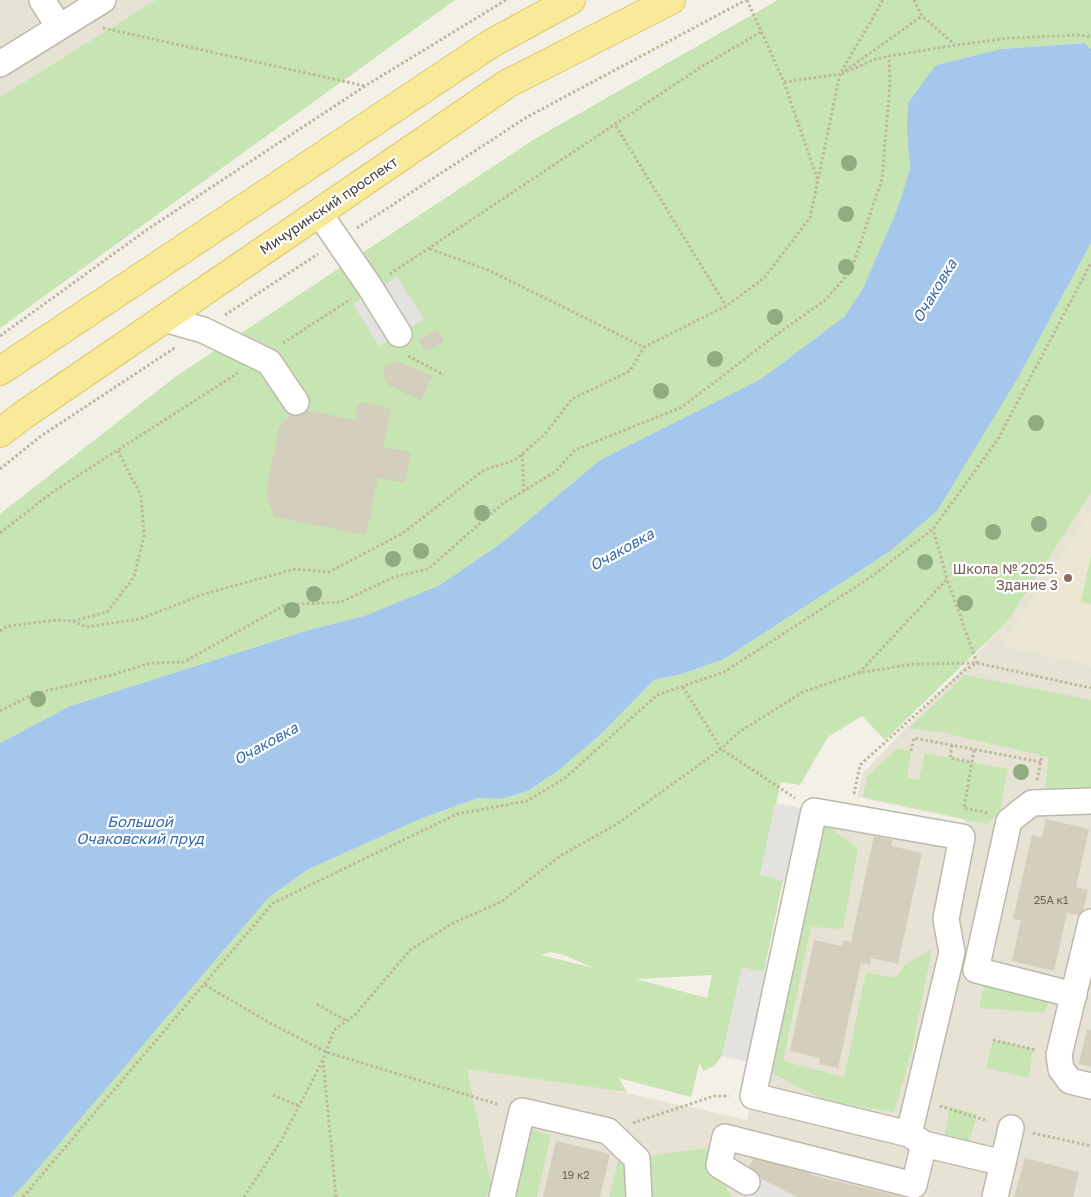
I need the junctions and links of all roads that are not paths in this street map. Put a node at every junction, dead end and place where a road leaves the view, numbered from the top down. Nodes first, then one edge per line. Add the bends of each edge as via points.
1 (42, 0) edge
2 (103, 0) edge
3 (570, 0) edge
4 (671, 0) edge
5 (65, 24) junction
6 (0, 64) edge
7 (319, 212) junction
8 (164, 319) junction
9 (399, 334) road end
10 (0, 371) edge
11 (296, 402) dead end
12 (0, 433) edge
13 (1091, 801) edge
14 (1091, 922) edge
15 (1074, 995) junction
16 (1091, 1086) edge
17 (1011, 1128) dead end
18 (917, 1139) junction
19 (1003, 1163) junction
20 (747, 1182) dead end
21 (502, 1197) edge
22 (639, 1197) edge
23 (995, 1197) edge

1 - 5 lane
2 - 5 lane
3 - 10 main road via 492,43
4 - 7 main road, Мичуринский проспект via 507,84
5 - 6 lane
7 - 8 main road, Мичуринский проспект
7 - 9 lane
8 - 11 lane via 203,330 269,362
8 - 12 main road, Мичуринский проспект
13 - 15 lane via 1032,803 1009,821 976,970
14 - 15 lane
15 - 16 lane via 1059,1055 1061,1070 1070,1081
17 - 19 lane
18 - 18 lane via 952,952 946,918 962,837 814,811 753,1096
18 - 19 lane
18 - 20 lane via 914,1184 725,1137 719,1165
19 - 23 lane
21 - 22 lane via 522,1111 608,1132 637,1159

